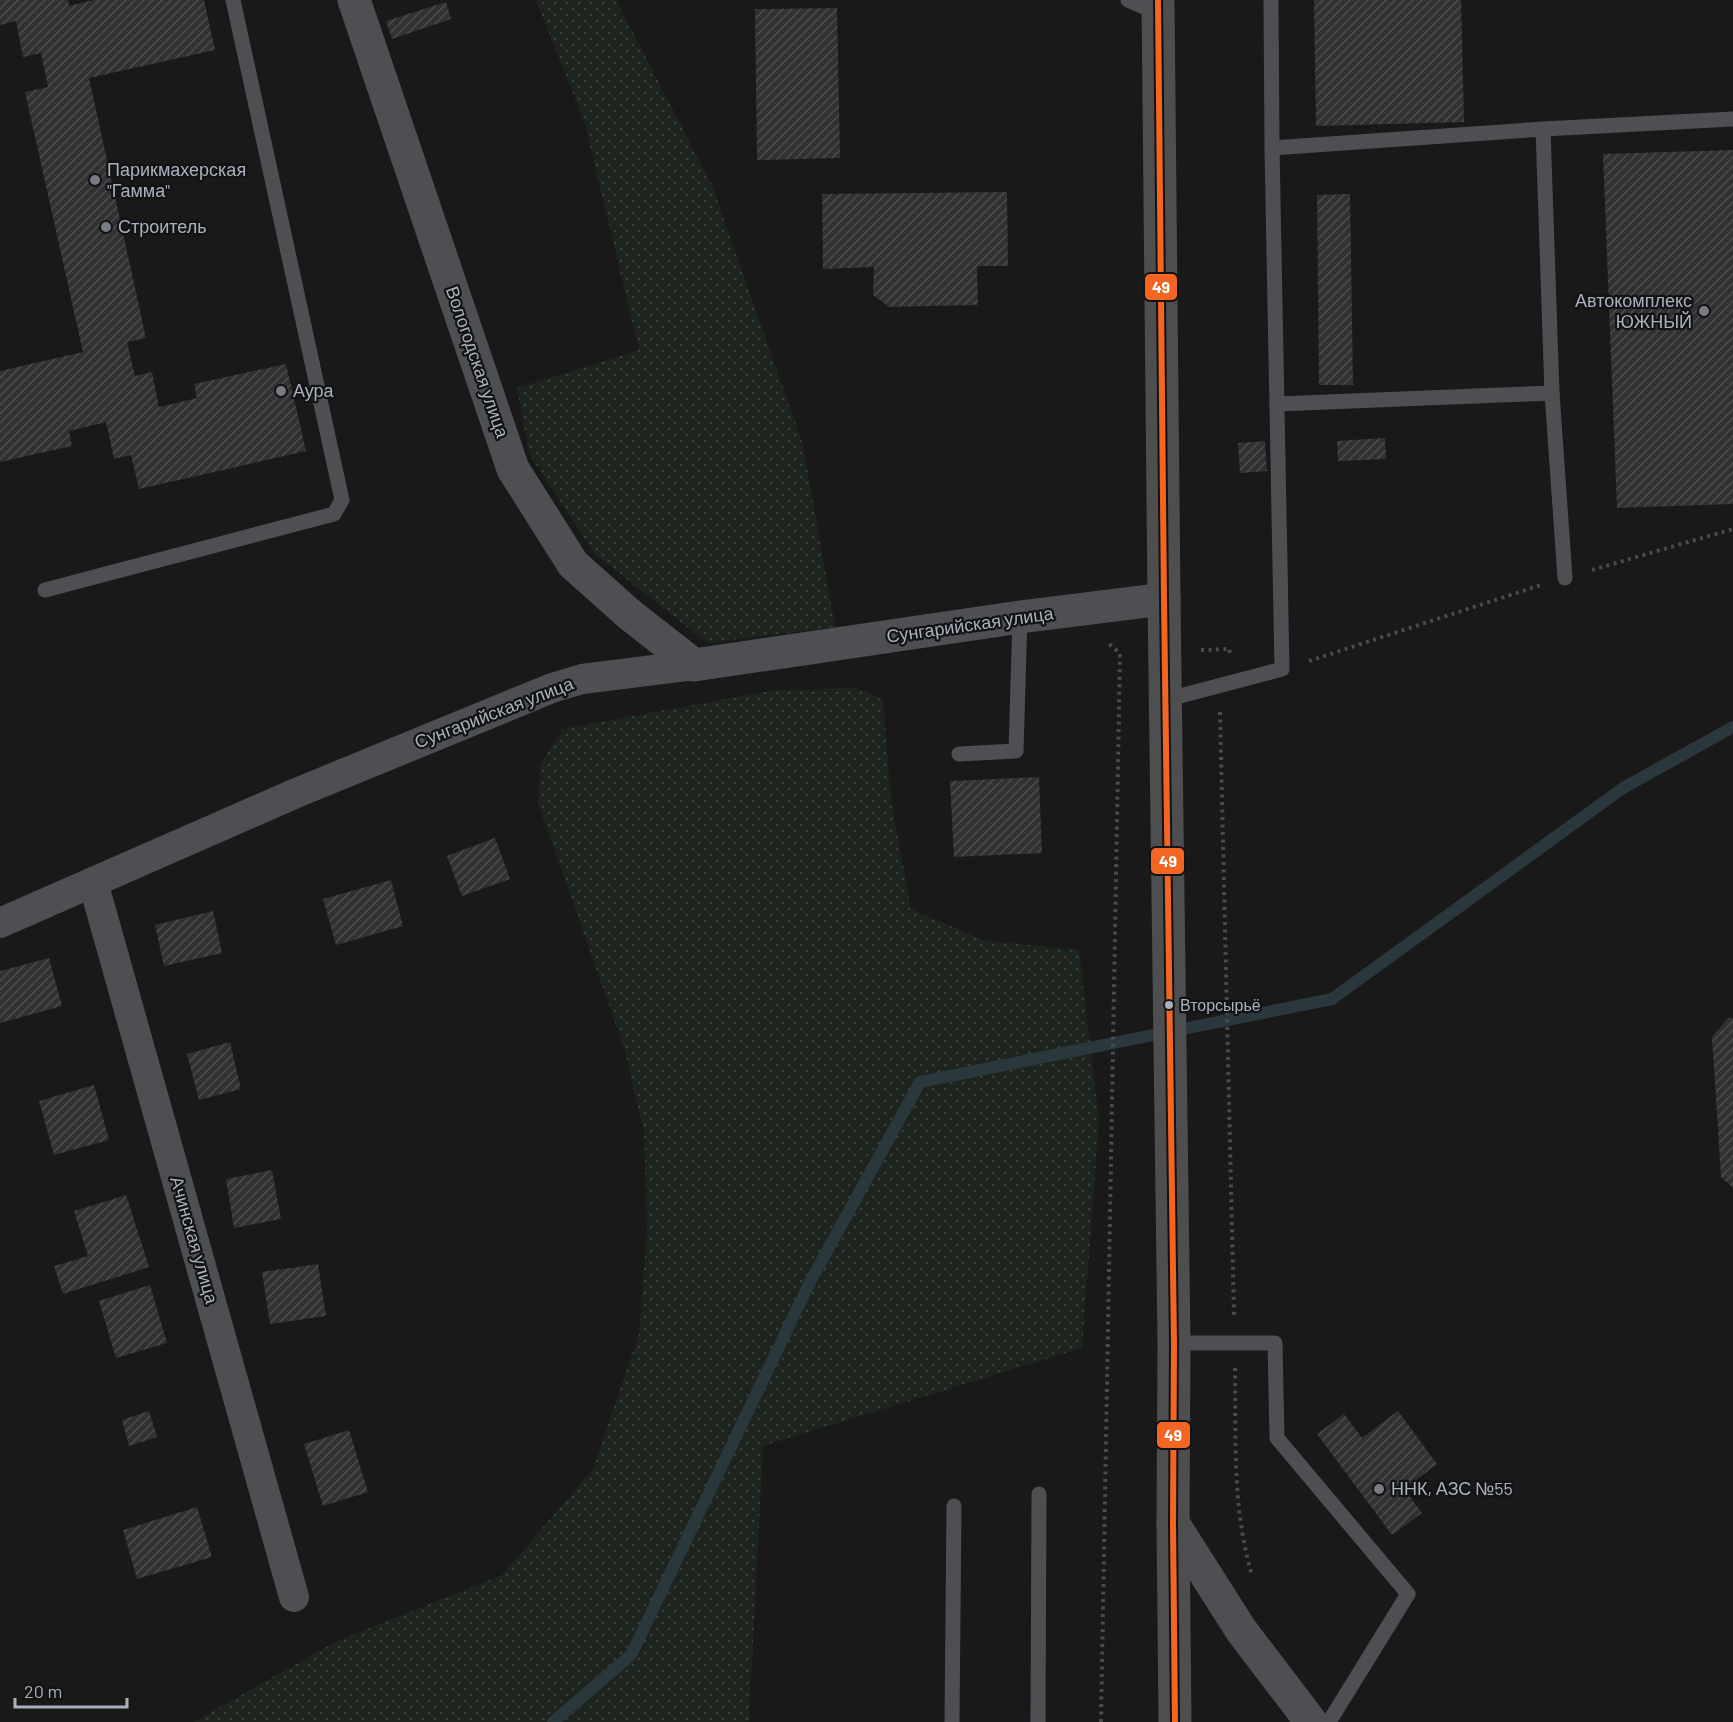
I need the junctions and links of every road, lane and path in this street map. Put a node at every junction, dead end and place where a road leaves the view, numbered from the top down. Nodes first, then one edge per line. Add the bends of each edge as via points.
1 (233, 0) edge
2 (354, 0) edge
3 (1128, 0) edge
4 (1271, 0) edge
5 (1158, 7) edge
6 (1733, 119) edge
7 (1543, 129) junction
8 (1272, 148) junction
9 (1552, 393) junction
10 (1277, 404) junction
11 (1733, 529) edge
12 (1565, 578) junction
13 (45, 590) dead end
14 (1164, 599) junction
15 (1020, 617) junction
16 (1104, 639) dead end
17 (1230, 649) dead end
18 (694, 665) junction
19 (1282, 669) junction
20 (1219, 686) junction
21 (1165, 700) junction
22 (959, 754) dead end
23 (93, 882) junction
24 (0, 922) edge
25 (1174, 1343) junction
26 (1234, 1343) junction
27 (1039, 1494) dead end
28 (954, 1506) dead end
29 (1173, 1523) junction
30 (1254, 1584) dead end
31 (294, 1597) dead end
32 (952, 1722) edge
33 (1038, 1722) edge
34 (1101, 1722) edge
35 (1175, 1722) edge
36 (1311, 1722) edge
37 (1329, 1722) edge

1 - 13 lane via 342,500 334,514
2 - 18 street, Вологодская улица via 513,469 573,564
3 - 5 lane
4 - 8 lane
5 - 14 main road
6 - 7 lane
7 - 8 lane
7 - 9 lane
8 - 10 lane
9 - 10 lane
9 - 12 lane
10 - 19 lane
11 - 12 path
12 - 19 path
14 - 15 street, Сунгарийская улица
14 - 21 main road
15 - 18 street, Сунгарийская улица
15 - 22 lane via 1016,751
16 - 34 path via 1120,653
17 - 20 path
18 - 23 street, Сунгарийская улица via 582,679 552,688
19 - 20 lane
20 - 21 lane
20 - 26 path
21 - 25 main road
23 - 24 street, Сунгарийская улица
23 - 31 street, Ачинская улица
25 - 26 lane
25 - 29 main road
26 - 30 path via 1236,1500
26 - 37 lane via 1275,1343 1277,1438 1408,1594
27 - 33 lane
28 - 32 lane
29 - 35 main road
29 - 36 street via 1241,1630

